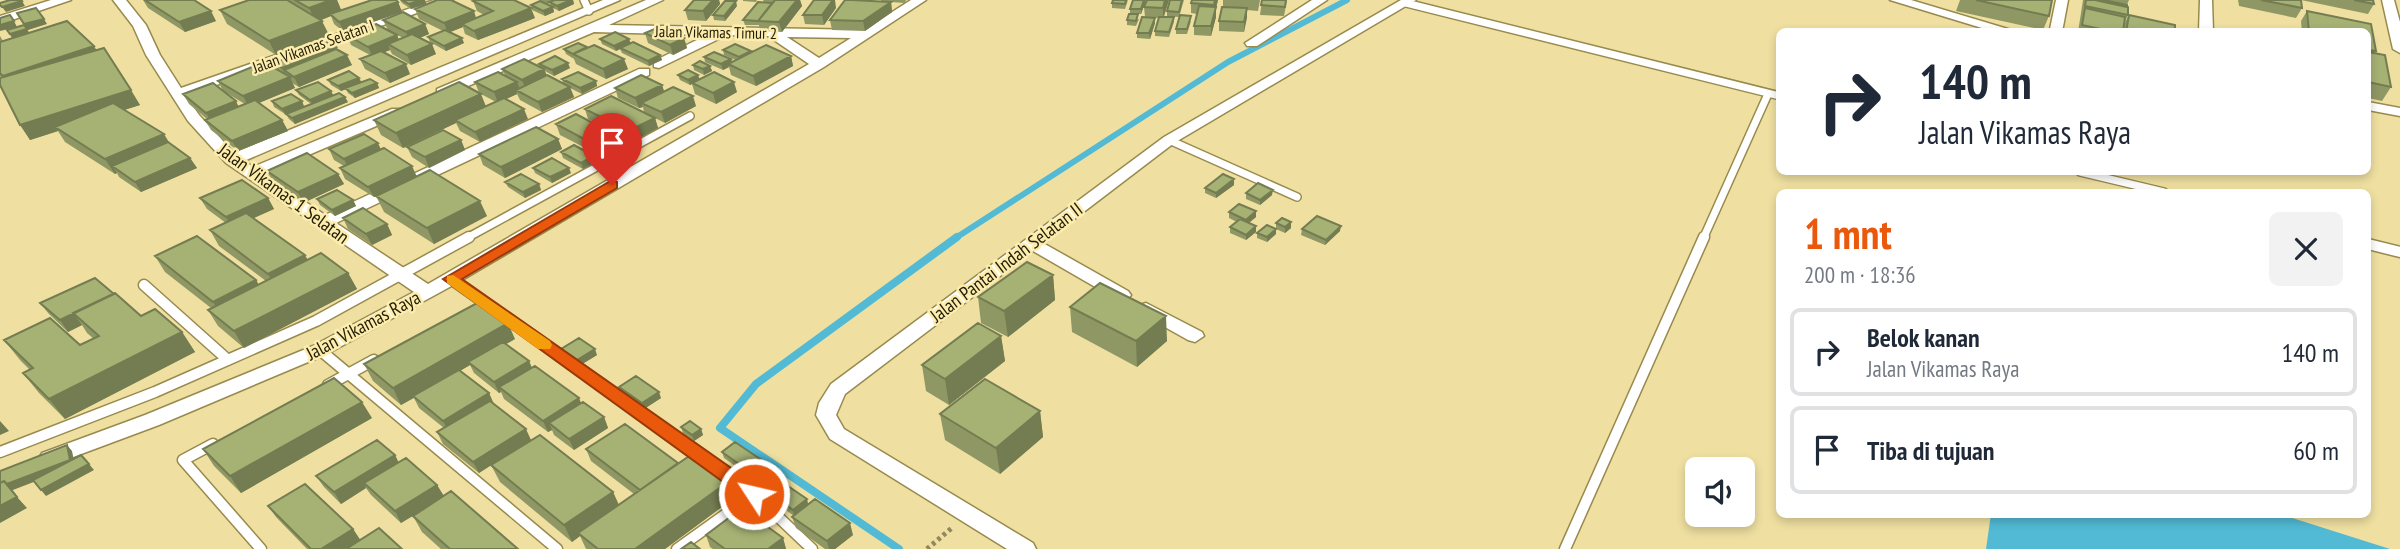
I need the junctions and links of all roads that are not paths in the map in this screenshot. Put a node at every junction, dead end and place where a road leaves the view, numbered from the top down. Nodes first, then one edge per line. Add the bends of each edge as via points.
1 (65, 0) edge
2 (120, 0) edge
3 (447, 0) edge
4 (614, 0) edge
5 (657, 0) edge
6 (920, 0) edge
7 (1321, 0) edge
8 (1896, 0) edge
9 (2062, 0) edge
10 (2206, 0) edge
11 (2388, 0) edge
12 (1408, 1) edge
13 (587, 5) edge
14 (0, 20) edge
15 (578, 25) junction
16 (1998, 28) edge
17 (2057, 28) edge
18 (2206, 28) edge
19 (726, 32) junction
20 (772, 33) junction
21 (868, 34) junction
22 (1252, 43) dead end
23 (2400, 49) edge
24 (819, 64) junction
25 (180, 93) junction
26 (1768, 93) junction
27 (1776, 95) edge
28 (2371, 107) edge
29 (2400, 112) edge
30 (690, 116) dead end
31 (1169, 140) junction
32 (242, 167) junction
33 (2093, 175) edge
34 (2151, 189) edge
35 (1297, 197) dead end
36 (323, 223) junction
37 (1031, 243) junction
38 (2371, 245) edge
39 (2400, 252) edge
40 (401, 276) junction
41 (451, 279) junction
42 (144, 285) dead end
43 (426, 292) junction
44 (484, 302) junction
45 (472, 309) edge
46 (1195, 336) dead end
47 (320, 350) junction
48 (386, 354) edge
49 (228, 360) junction
50 (350, 373) junction
51 (314, 392) edge
52 (218, 442) edge
53 (0, 452) edge
54 (38, 462) edge
55 (754, 494) junction
56 (261, 549) edge
57 (557, 549) edge
58 (677, 549) edge
59 (812, 549) edge
60 (1026, 549) edge
61 (1566, 549) edge

1 - 14 street
2 - 25 street, Jalan Vikamas 1 Selatan
3 - 25 street, Jalan Vikamas Selatan I
4 - 13 street
5 - 15 street
6 - 21 street, Jalan Vikamas Raya
7 - 22 street
8 - 16 street
9 - 17 street
10 - 18 street
11 - 23 street
12 - 26 lane
12 - 31 street, Jalan Pantai Indah Selatan II
13 - 15 street
15 - 19 street, Jalan Vikamas Timur 2
15 - 32 street
15 - 32 street via 421,102
19 - 20 street, Jalan Vikamas Timur 2
19 - 36 street
20 - 21 street, Jalan Vikamas Timur 2
20 - 24 street
21 - 24 street, Jalan Vikamas Raya
24 - 41 street, Jalan Vikamas Raya
25 - 32 street, Jalan Vikamas 1 Selatan via 193,118
26 - 27 lane
26 - 61 lane
28 - 29 street
30 - 40 lane
31 - 35 lane
31 - 37 street, Jalan Pantai Indah Selatan II
32 - 36 street, Jalan Vikamas 1 Selatan
33 - 34 lane
36 - 40 street, Jalan Vikamas 1 Selatan
37 - 46 street
37 - 60 street, Jalan Pantai Indah Selatan II via 838,389 826,415 837,435
38 - 39 lane
40 - 43 street, Jalan Vikamas 1 Selatan
40 - 49 lane
41 - 43 street, Jalan Vikamas Raya
41 - 44 lane
42 - 49 lane
43 - 47 street, Jalan Vikamas Raya
44 - 45 lane
44 - 55 lane
47 - 50 lane
47 - 54 street, Jalan Vikamas Raya
48 - 50 lane
49 - 53 lane
50 - 51 lane
50 - 57 lane
52 - 56 lane via 183,460
55 - 58 lane
55 - 59 lane

